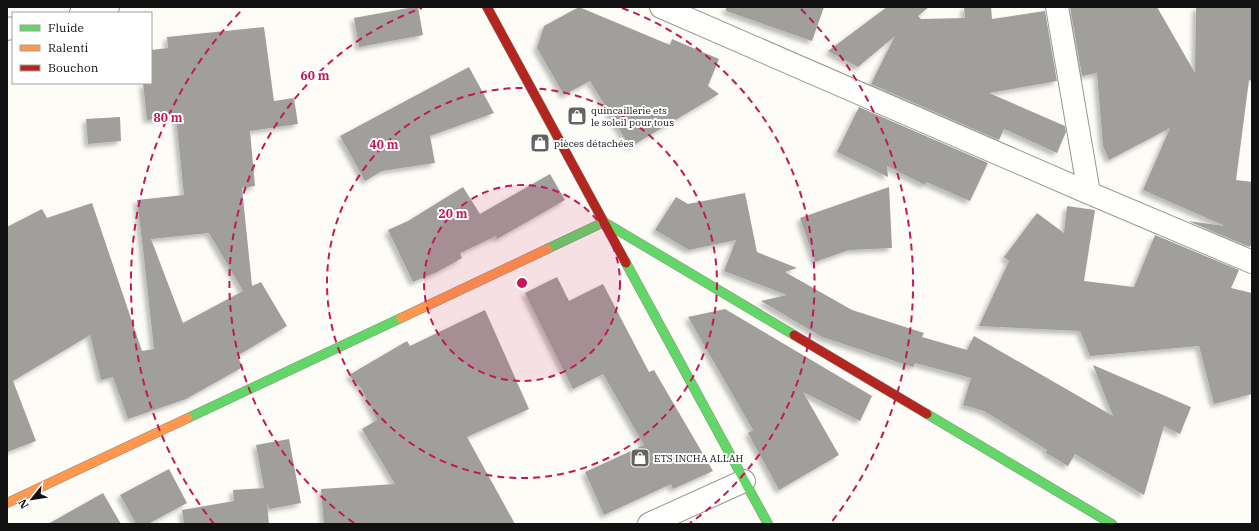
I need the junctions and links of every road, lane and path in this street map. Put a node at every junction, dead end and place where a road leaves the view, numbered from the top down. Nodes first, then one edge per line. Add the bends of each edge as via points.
1 (108, 7) edge
2 (487, 7) edge
3 (662, 7) edge
4 (1057, 7) edge
5 (86, 12) edge
6 (1089, 193) junction
7 (604, 222) junction
8 (1252, 262) edge
9 (744, 481) junction
10 (7, 503) edge
11 (649, 524) edge
12 (768, 524) edge
13 (1112, 524) edge

1 - 5 street
2 - 7 street
3 - 6 street
4 - 6 street
6 - 8 street
7 - 9 street
7 - 10 street
7 - 13 street
9 - 11 street
9 - 12 street

